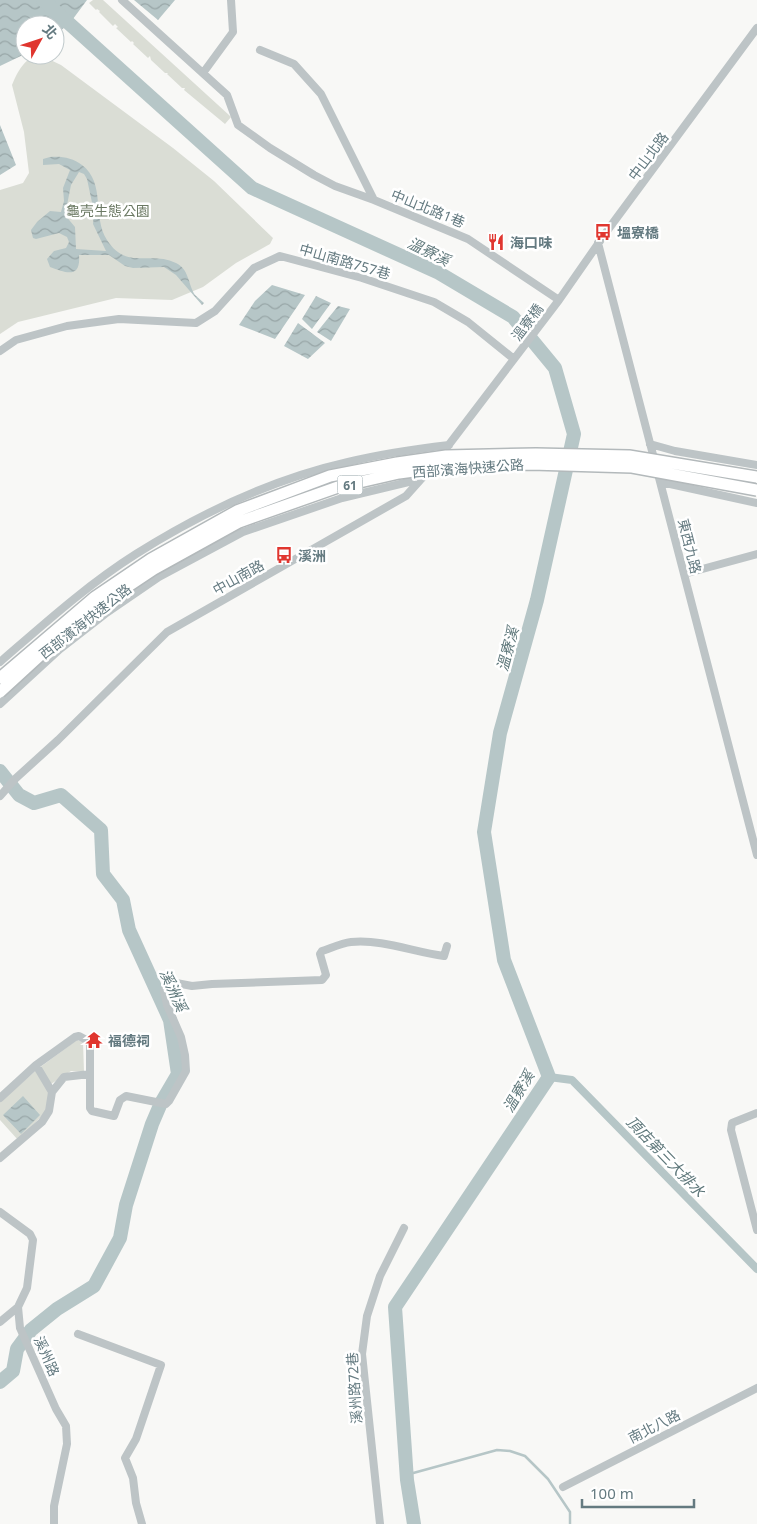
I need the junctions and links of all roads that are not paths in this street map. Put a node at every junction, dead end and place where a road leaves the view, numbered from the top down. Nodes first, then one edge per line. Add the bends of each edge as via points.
1 (122, 0) edge
2 (232, 0) edge
3 (757, 28) edge
4 (260, 50) dead end
5 (203, 74) junction
6 (374, 200) junction
7 (598, 243) junction
8 (559, 300) junction
9 (0, 351) edge
10 (514, 359) junction
11 (650, 444) junction
12 (449, 445) junction
13 (757, 465) edge
14 (757, 477) edge
15 (422, 478) junction
16 (661, 482) junction
17 (757, 490) edge
18 (757, 503) edge
19 (757, 554) edge
20 (684, 574) junction
21 (0, 662) edge
22 (0, 678) edge
23 (0, 692) edge
24 (0, 704) edge
25 (0, 796) edge
26 (757, 855) edge
27 (447, 946) dead end
28 (36, 1065) junction
29 (90, 1074) junction
30 (52, 1092) junction
31 (0, 1098) edge
32 (757, 1113) edge
33 (0, 1158) edge
34 (0, 1212) edge
35 (404, 1228) dead end
36 (757, 1230) edge
37 (18, 1308) junction
38 (0, 1322) edge
39 (78, 1334) dead end
40 (757, 1388) edge
41 (563, 1487) dead end
42 (54, 1524) edge
43 (142, 1524) edge
44 (380, 1524) edge

1 - 5 street
2 - 5 street via 233,32
3 - 7 street, 中山北路
4 - 6 street, 中山北路1巷 via 294,64 321,94
5 - 6 street via 227,95 238,125 321,178
6 - 8 street, 中山北路1巷 via 468,238
7 - 8 street, 中山北路
7 - 11 street, 東西九路
8 - 10 street, 溫寮橋
9 - 10 street, 中山南路757巷 via 16,340 67,326 119,319 196,322 215,311 254,268 280,256 434,302 468,322
10 - 12 street, 中山南路
11 - 13 street
11 - 16 street, 東西九路
12 - 15 street, 中山南路
12 - 21 street via 346,462 298,476 227,504 135,554 88,588
14 - 22 highway, 西部濱海快速公路 / 61, bridge via 629,456 536,454 446,456 330,476 237,511 151,559 95,597
15 - 24 street via 342,498 244,532 159,577 60,649
15 - 25 street, 中山南路 via 406,496 167,632
16 - 18 street
16 - 20 street, 東西九路
17 - 23 highway, 西部濱海快速公路 / 61, bridge via 632,467 531,464 444,467 338,487 239,522 154,569 100,605
19 - 20 street
20 - 26 street, 東西九路
27 - 29 street via 444,956 374,941 349,942 322,951 326,975 322,980 192,986 171,982 164,991 181,1037 186,1071 169,1101 166,1104 126,1096 120,1100 114,1116 92,1111
28 - 29 street via 79,1036 90,1042
28 - 30 street
28 - 31 street
29 - 30 street via 64,1077
30 - 33 street via 49,1111 42,1122
32 - 36 street via 732,1123 731,1130
34 - 37 street via 30,1234 33,1240 27,1288
35 - 44 street, 溪州路72巷 via 380,1276 367,1316 362,1354
37 - 38 street
37 - 42 street, 溪州路 via 20,1328 66,1426 67,1444 54,1506
39 - 43 street via 161,1364 136,1439 124,1458 133,1478
40 - 41 street, 南北八路

